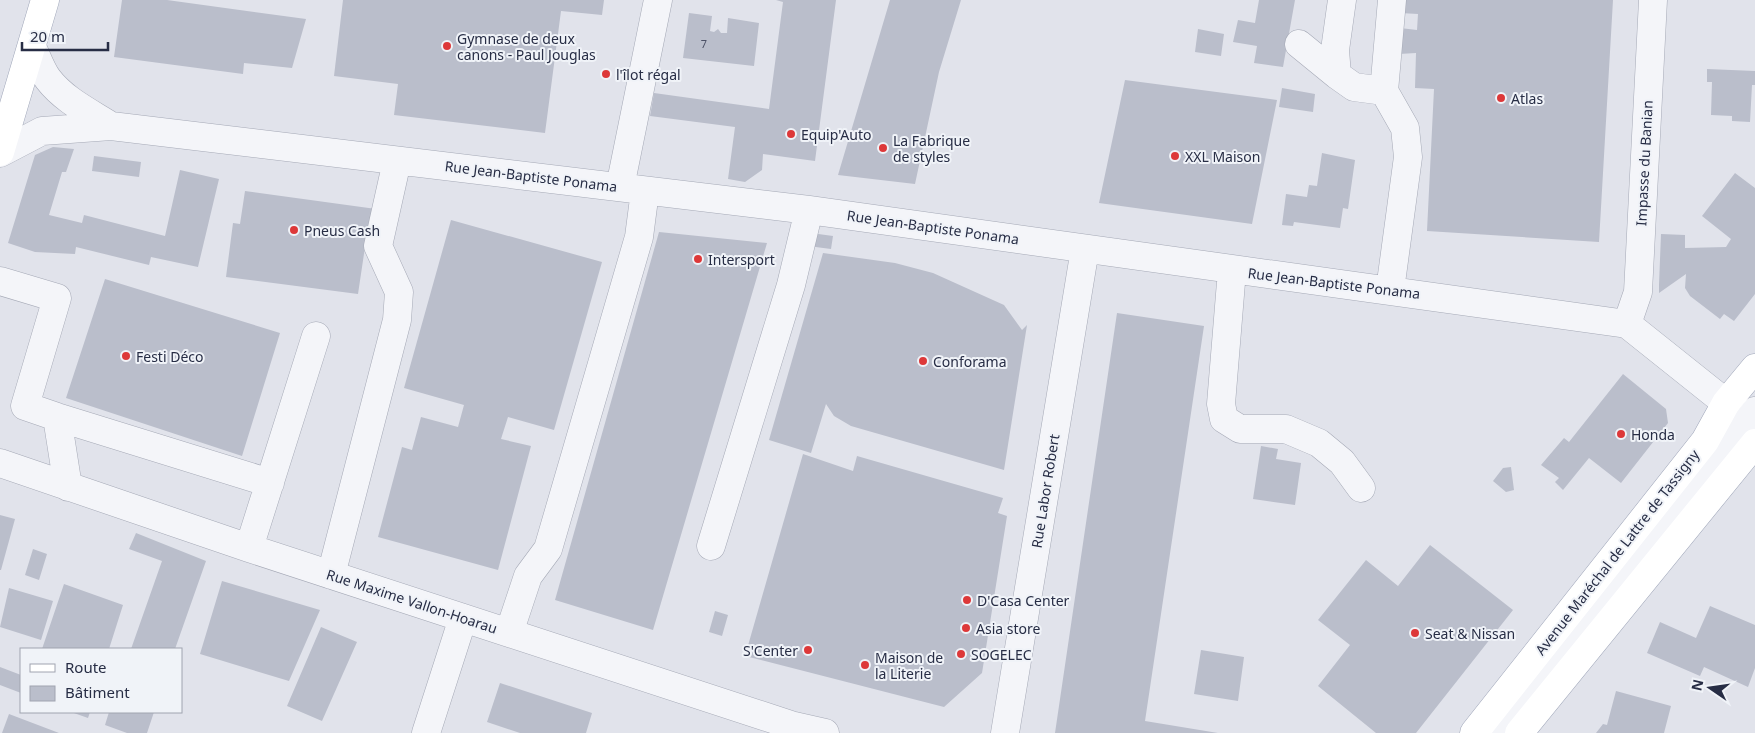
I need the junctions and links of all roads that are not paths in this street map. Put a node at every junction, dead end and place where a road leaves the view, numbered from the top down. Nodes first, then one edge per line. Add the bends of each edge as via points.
1 (45, 0) edge
2 (658, 0) edge
3 (1342, 0) edge
4 (1392, 0) edge
5 (1653, 0) edge
6 (1299, 44) dead end
7 (32, 47) junction
8 (1337, 76) junction
9 (1384, 91) junction
10 (111, 126) junction
11 (0, 153) edge
12 (397, 160) junction
13 (633, 189) junction
14 (809, 210) junction
15 (1085, 249) junction
16 (1232, 270) junction
17 (0, 281) edge
18 (1390, 290) junction
19 (1627, 324) junction
20 (316, 336) dead end
21 (1755, 368) edge
22 (1726, 403) junction
23 (1755, 410) edge
24 (57, 417) junction
25 (1755, 444) edge
26 (0, 463) edge
27 (270, 483) junction
28 (68, 487) junction
29 (1362, 488) dead end
30 (711, 546) dead end
31 (249, 548) junction
32 (332, 575) junction
33 (463, 618) junction
34 (509, 633) junction
35 (426, 733) edge
36 (825, 733) edge
37 (1005, 733) edge
38 (1474, 733) edge
39 (1494, 733) edge
40 (1519, 733) edge

1 - 7 main road
2 - 13 street
3 - 8 street via 1335,50
4 - 9 street
5 - 19 street, Impasse du Banian via 1638,292
6 - 8 street
7 - 10 street, Rue Jean-Baptiste Ponama via 46,77 57,89
7 - 11 main road
8 - 9 street via 1354,87
9 - 18 street via 1405,128 1408,157
10 - 11 street, Rue Jean-Baptiste Ponama via 42,131
10 - 12 street, Rue Jean-Baptiste Ponama
12 - 13 street, Rue Jean-Baptiste Ponama
12 - 32 street via 378,246 399,292 397,320
13 - 14 street, Rue Jean-Baptiste Ponama
13 - 34 street via 639,237 548,549 528,576
14 - 15 street, Rue Jean-Baptiste Ponama
14 - 30 street via 791,285
15 - 16 street, Rue Jean-Baptiste Ponama
15 - 37 street, Rue Labor Robert
16 - 18 street, Rue Jean-Baptiste Ponama
16 - 29 street via 1221,404 1224,419 1240,429 1286,429 1319,442 1342,462
17 - 24 street via 57,298 25,406
18 - 19 street, Rue Jean-Baptiste Ponama
19 - 22 street
20 - 27 street
21 - 22 main road, Avenue Maréchal de Lattre de Tassigny
22 - 38 main road, Avenue Maréchal de Lattre de Tassigny via 1705,441
23 - 39 street, Avenue Maréchal de Lattre de Tassigny
24 - 27 street
24 - 28 street
25 - 40 main road
26 - 28 street, Rue Maxime Vallon-Hoarau
27 - 31 street
28 - 31 street, Rue Maxime Vallon-Hoarau
31 - 32 street, Rue Maxime Vallon-Hoarau
32 - 33 street, Rue Maxime Vallon-Hoarau
33 - 34 street, Rue Maxime Vallon-Hoarau
33 - 35 street
34 - 36 street, Rue Maxime Vallon-Hoarau via 794,726

